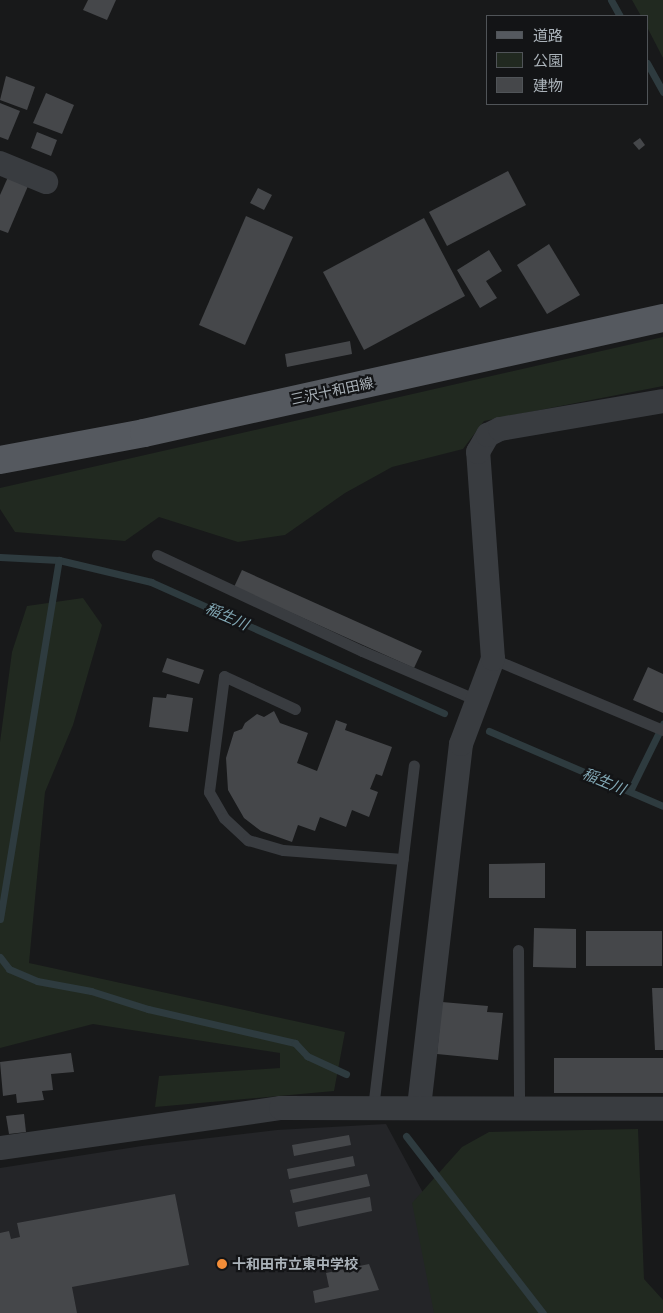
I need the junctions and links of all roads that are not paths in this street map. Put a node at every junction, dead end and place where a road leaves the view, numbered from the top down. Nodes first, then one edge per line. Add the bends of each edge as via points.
1 (0, 164) edge
2 (46, 182) dead end
3 (663, 318) edge
4 (663, 401) edge
5 (0, 460) edge
6 (157, 555) dead end
7 (493, 659) junction
8 (479, 701) junction
9 (295, 709) dead end
10 (663, 730) edge
11 (414, 765) dead end
12 (402, 859) junction
13 (518, 950) dead end
14 (419, 1107) junction
15 (373, 1108) junction
16 (519, 1108) junction
17 (663, 1109) edge
18 (0, 1148) edge

1 - 2 street
3 - 5 main road, 三沢十和田線 via 144,433
4 - 7 street via 500,429 488,435 478,452
6 - 8 lane via 362,651
7 - 8 street
7 - 10 lane
8 - 14 street via 461,744
9 - 12 lane via 224,676 209,792 224,818 248,840 283,850
11 - 12 lane
12 - 15 lane
13 - 16 lane
14 - 15 street
14 - 16 street
15 - 18 street via 280,1108 236,1112
16 - 17 street

